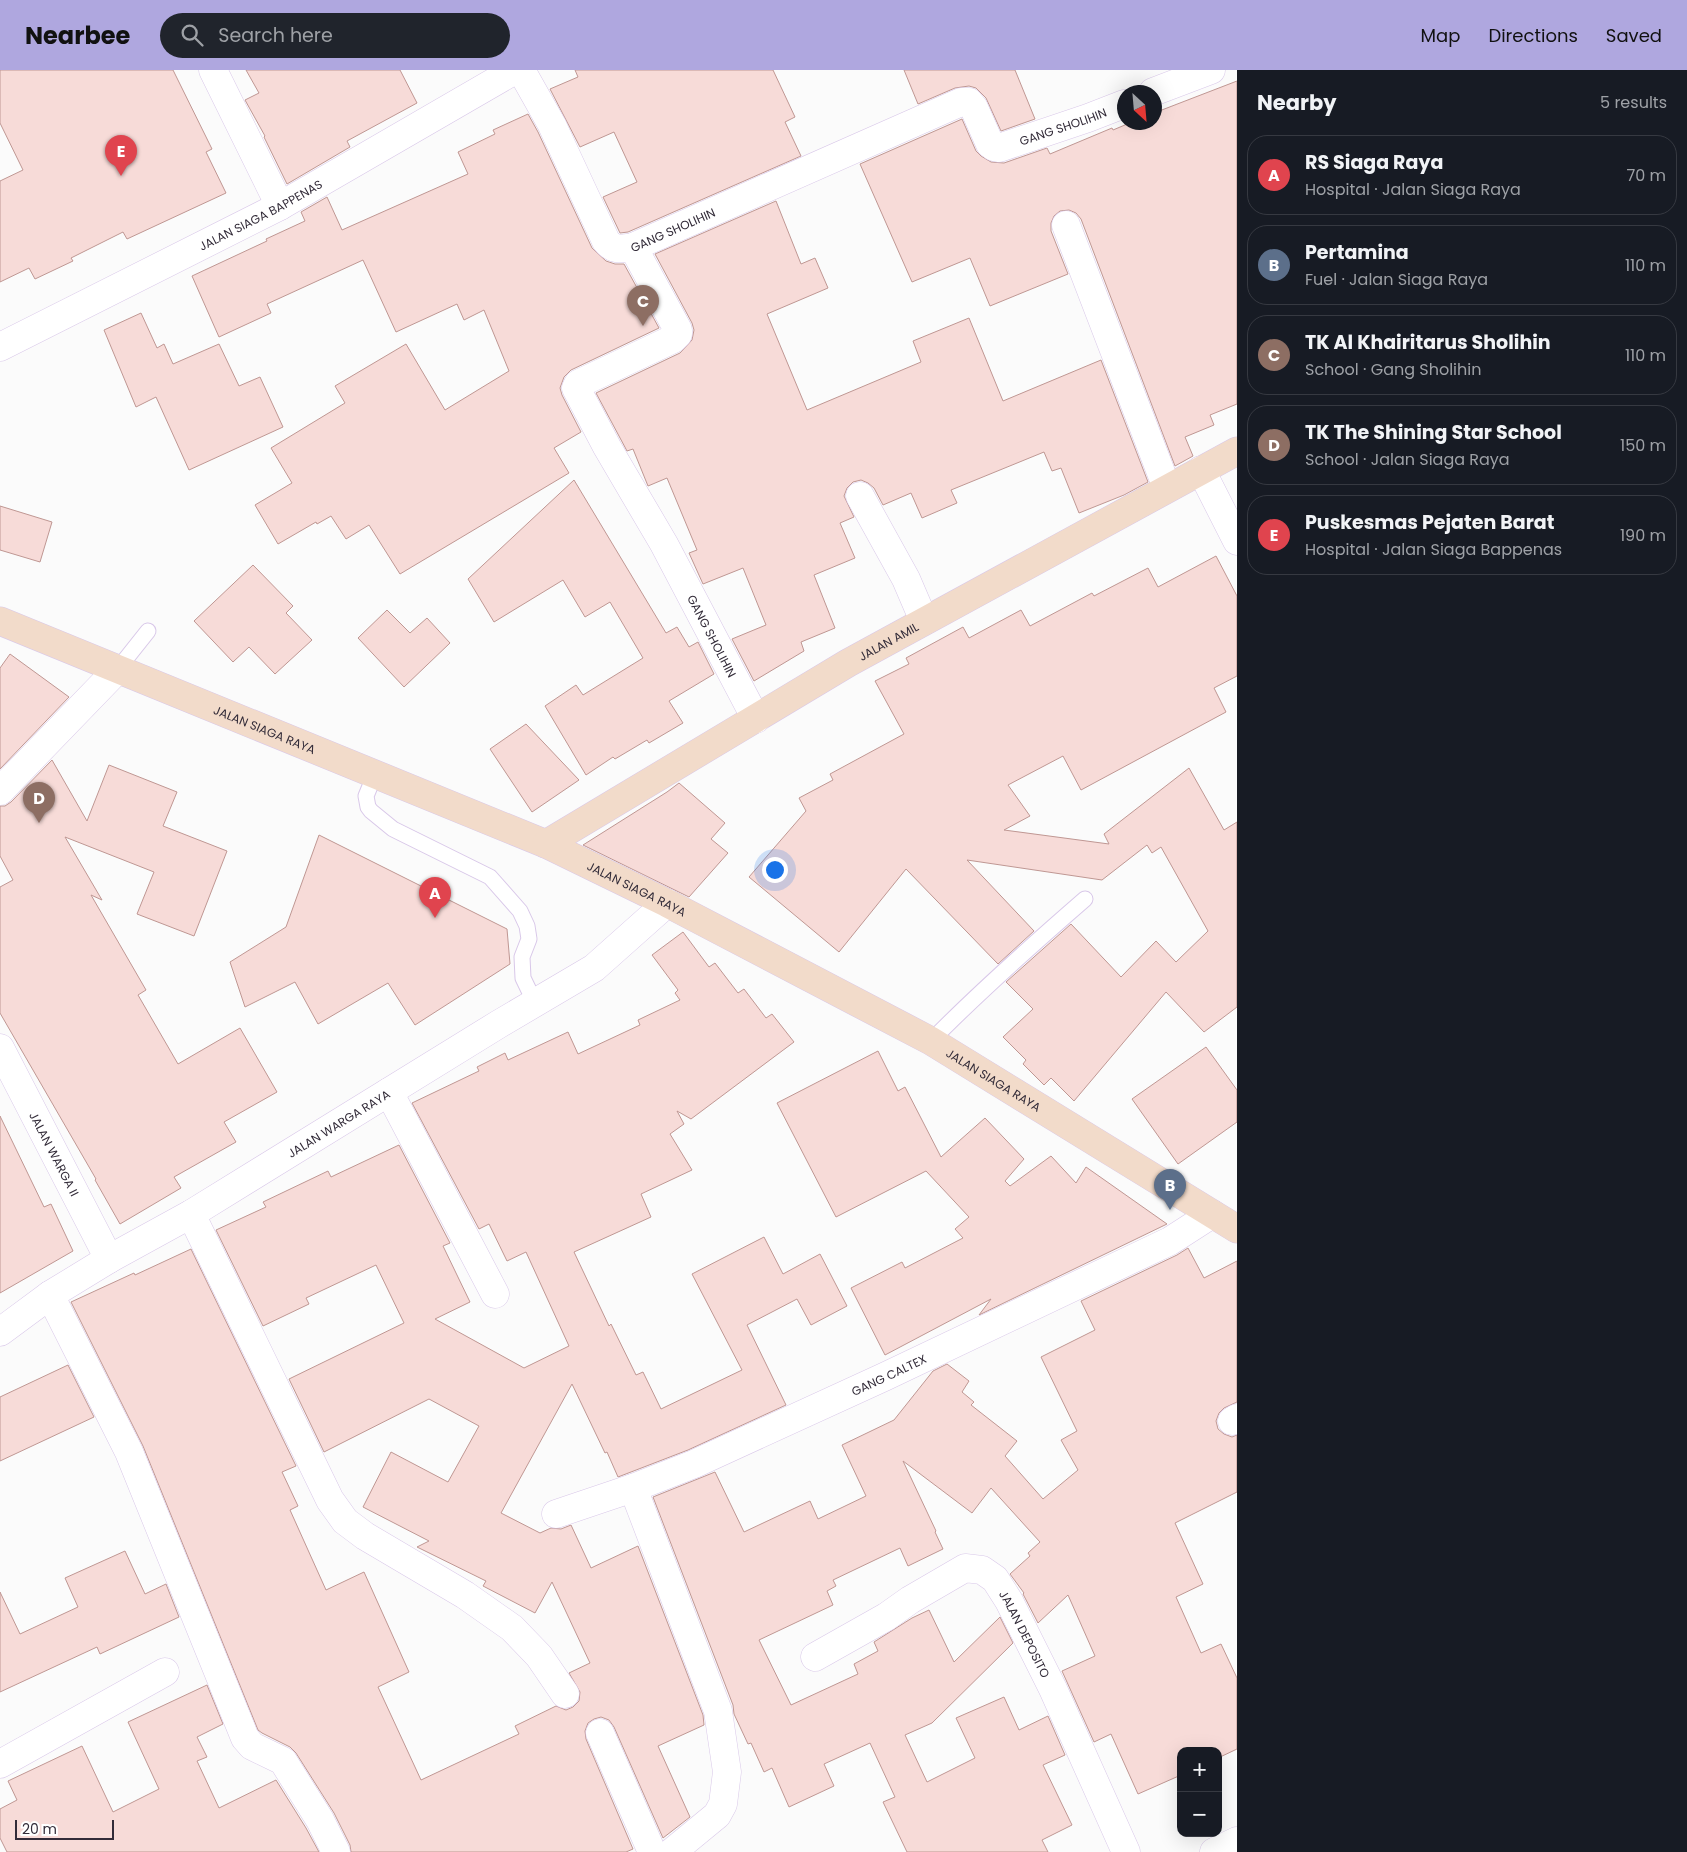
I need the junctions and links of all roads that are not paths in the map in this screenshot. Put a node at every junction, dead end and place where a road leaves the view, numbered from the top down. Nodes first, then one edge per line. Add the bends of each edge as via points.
1 (213, 70) edge
2 (515, 70) edge
3 (521, 70) edge
4 (1211, 70) edge
5 (1162, 89) edge
6 (1117, 107) edge
7 (280, 206) junction
8 (1066, 225) dead end
9 (633, 247) junction
10 (0, 347) edge
11 (1237, 452) edge
12 (1201, 470) junction
13 (1167, 488) junction
14 (860, 496) dead end
15 (1237, 541) edge
16 (0, 620) edge
17 (924, 620) junction
18 (148, 631) dead end
19 (117, 670) junction
20 (756, 719) junction
21 (375, 774) junction
22 (0, 791) edge
23 (546, 844) junction
24 (1084, 899) dead end
25 (668, 903) junction
26 (535, 1003) junction
27 (931, 1041) junction
28 (0, 1048) edge
29 (389, 1092) junction
30 (191, 1214) junction
31 (1212, 1214) junction
32 (1237, 1229) edge
33 (109, 1259) junction
34 (495, 1294) dead end
35 (50, 1295) junction
36 (0, 1332) edge
37 (633, 1488) junction
38 (556, 1514) dead end
39 (815, 1657) dead end
40 (166, 1672) dead end
41 (565, 1694) dead end
42 (600, 1733) dead end
43 (0, 1764) edge
44 (1237, 1841) edge
45 (336, 1852) edge
46 (652, 1852) edge
47 (672, 1852) edge
48 (1126, 1852) edge
49 (1214, 1852) edge

1 - 7 street
2 - 7 street, JALAN SIAGA BAPPENAS
3 - 9 street via 552,125 606,241 612,247
4 - 5 street
6 - 9 street, GANG SHOLIHIN via 999,148 990,144 974,108 969,102 961,102
7 - 10 street, JALAN SIAGA BAPPENAS
8 - 13 street
9 - 20 street, GANG SHOLIHIN via 678,334 578,384 576,388 664,544
11 - 12 main road, JALAN AMIL
12 - 13 main road, JALAN AMIL
12 - 15 street
13 - 17 main road, JALAN AMIL
14 - 17 street via 906,579
16 - 19 main road, JALAN SIAGA RAYA
17 - 20 main road, JALAN AMIL
18 - 19 lane
19 - 21 main road, JALAN SIAGA RAYA
19 - 22 street
20 - 23 main road, JALAN AMIL
21 - 23 main road, JALAN SIAGA RAYA
21 - 26 lane via 366,796 371,811 393,829 490,877 520,911 529,939 522,958 523,978
23 - 25 main road, JALAN SIAGA RAYA
24 - 27 lane
25 - 26 street, JALAN WARGA RAYA via 594,968
25 - 27 main road, JALAN SIAGA RAYA
26 - 29 street, JALAN WARGA RAYA
27 - 31 main road, JALAN SIAGA RAYA
28 - 33 street, JALAN WARGA II
29 - 30 street, JALAN WARGA RAYA
29 - 34 street
30 - 33 street, JALAN WARGA RAYA
30 - 41 street via 330,1500 345,1521 512,1628 539,1656
31 - 32 main road, JALAN SIAGA RAYA
31 - 37 street, GANG CALTEX via 1170,1242 884,1377 694,1464
33 - 35 street, JALAN WARGA RAYA
35 - 36 street, JALAN WARGA RAYA
35 - 45 street via 129,1452 245,1738 252,1746 283,1761
37 - 38 street, GANG CALTEX
37 - 47 street via 718,1711 727,1772 724,1804 717,1815
39 - 48 street, JALAN DEPOSITO via 965,1568 982,1570 995,1579 1009,1601 1053,1689
40 - 43 street
42 - 46 street
44 - 49 street

